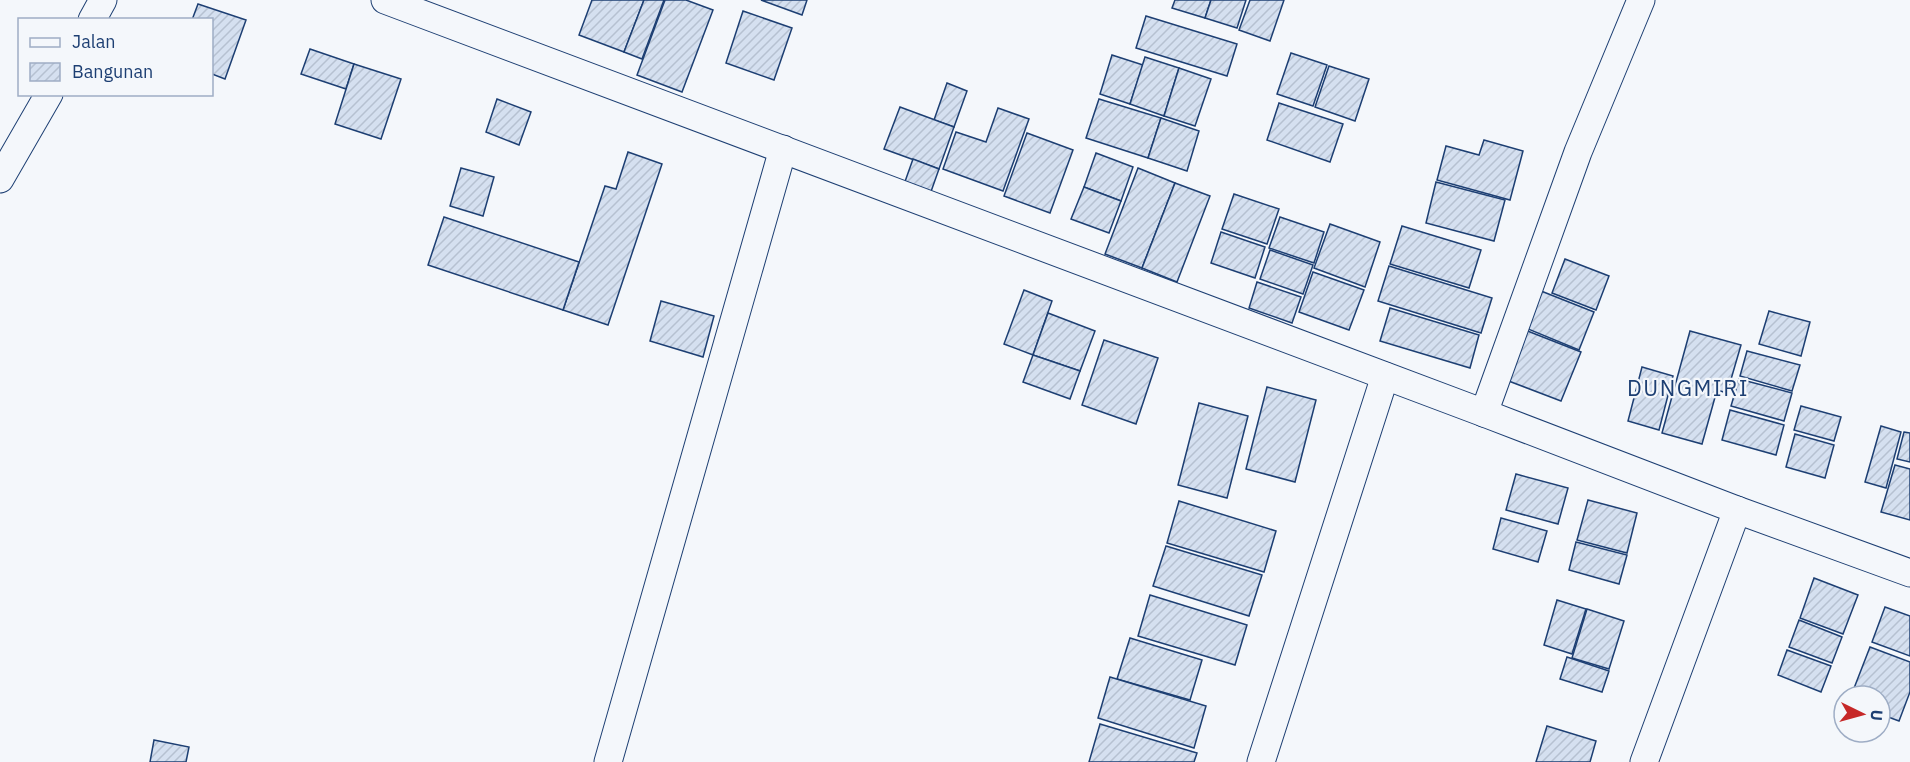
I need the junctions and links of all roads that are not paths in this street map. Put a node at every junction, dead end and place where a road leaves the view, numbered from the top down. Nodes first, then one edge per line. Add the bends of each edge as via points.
1 (103, 0) edge
2 (385, 0) edge
3 (1641, 0) edge
4 (93, 18) edge
5 (48, 96) edge
6 (783, 149) junction
7 (0, 179) edge
8 (1385, 376) junction
9 (1484, 413) junction
10 (1737, 510) junction
11 (1910, 573) edge
12 (608, 762) edge
13 (1261, 762) edge
14 (1644, 762) edge

1 - 4 street
2 - 6 street
3 - 9 street via 1578,152
5 - 7 street
6 - 8 street
6 - 12 street
8 - 9 street
8 - 13 street
9 - 10 street
10 - 11 street
10 - 14 street

